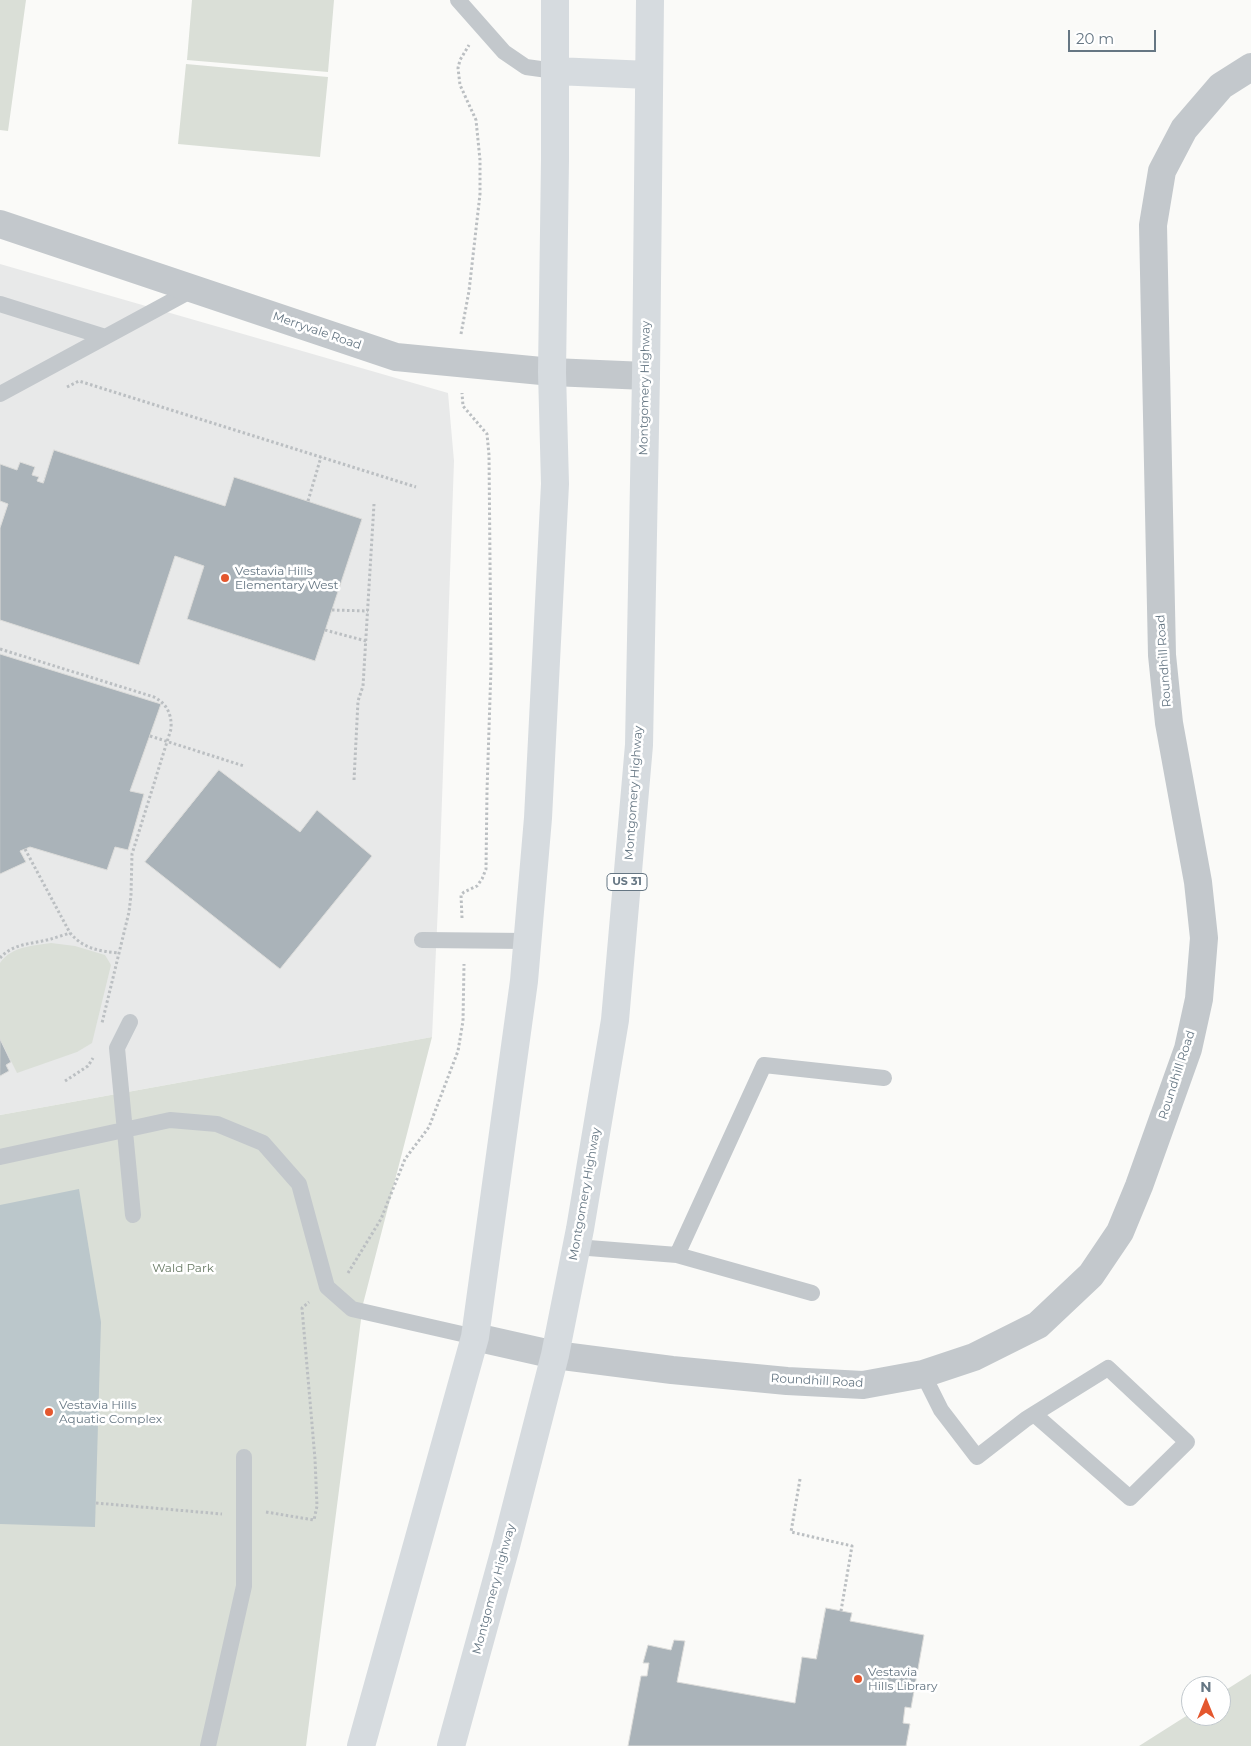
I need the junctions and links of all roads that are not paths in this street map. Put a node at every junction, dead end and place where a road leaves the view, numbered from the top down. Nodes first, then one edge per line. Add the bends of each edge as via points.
1 (458, 0) edge
2 (556, 0) edge
3 (650, 0) edge
4 (1251, 67) edge
5 (556, 71) junction
6 (649, 75) junction
7 (0, 224) edge
8 (194, 289) junction
9 (0, 304) edge
10 (105, 337) junction
11 (552, 372) junction
12 (646, 376) junction
13 (0, 394) edge
14 (422, 940) dead end
15 (527, 941) junction
16 (130, 1022) dead end
17 (884, 1078) dead end
18 (124, 1130) junction
19 (0, 1157) edge
20 (133, 1215) dead end
21 (576, 1247) junction
22 (676, 1255) junction
23 (812, 1293) dead end
24 (475, 1337) junction
25 (555, 1355) junction
26 (923, 1374) junction
27 (1034, 1414) junction
28 (244, 1458) dead end
29 (208, 1746) edge
30 (361, 1746) edge
31 (451, 1746) edge

1 - 5 lane via 504,52 526,68
2 - 5 main road
3 - 6 main road, Montgomery Highway / US 31
4 - 26 street, Roundhill Road via 1221,86 1184,129 1162,170 1154,224 1162,655 1169,723 1198,882 1204,938 1199,1000 1188,1049 1120,1232 1092,1275 1038,1325 974,1357
5 - 6 main road
5 - 11 main road
6 - 12 main road, Montgomery Highway / US 31
7 - 8 street, Merryvale Road
8 - 10 lane
8 - 11 street, Merryvale Road via 396,357
9 - 10 lane
10 - 13 lane
11 - 12 street, Merryvale Road
11 - 15 main road via 556,484 538,818
12 - 21 main road, Montgomery Highway / US 31 via 639,745 614,1020
14 - 15 lane
15 - 24 main road
16 - 18 lane via 117,1048
17 - 22 lane via 764,1065
18 - 19 lane
18 - 20 lane
18 - 24 lane via 170,1120 208,1123 263,1143 300,1184 327,1287 352,1309
21 - 22 lane
21 - 25 main road, Montgomery Highway / US 31
22 - 23 lane
24 - 25 street, Roundhill Road
24 - 30 main road
25 - 26 street, Roundhill Road via 672,1370 834,1384 863,1385
25 - 31 main road, Montgomery Highway / US 31
26 - 27 lane via 942,1410 977,1458
27 - 27 lane via 1108,1368 1187,1442 1130,1498
28 - 29 lane via 244,1586

